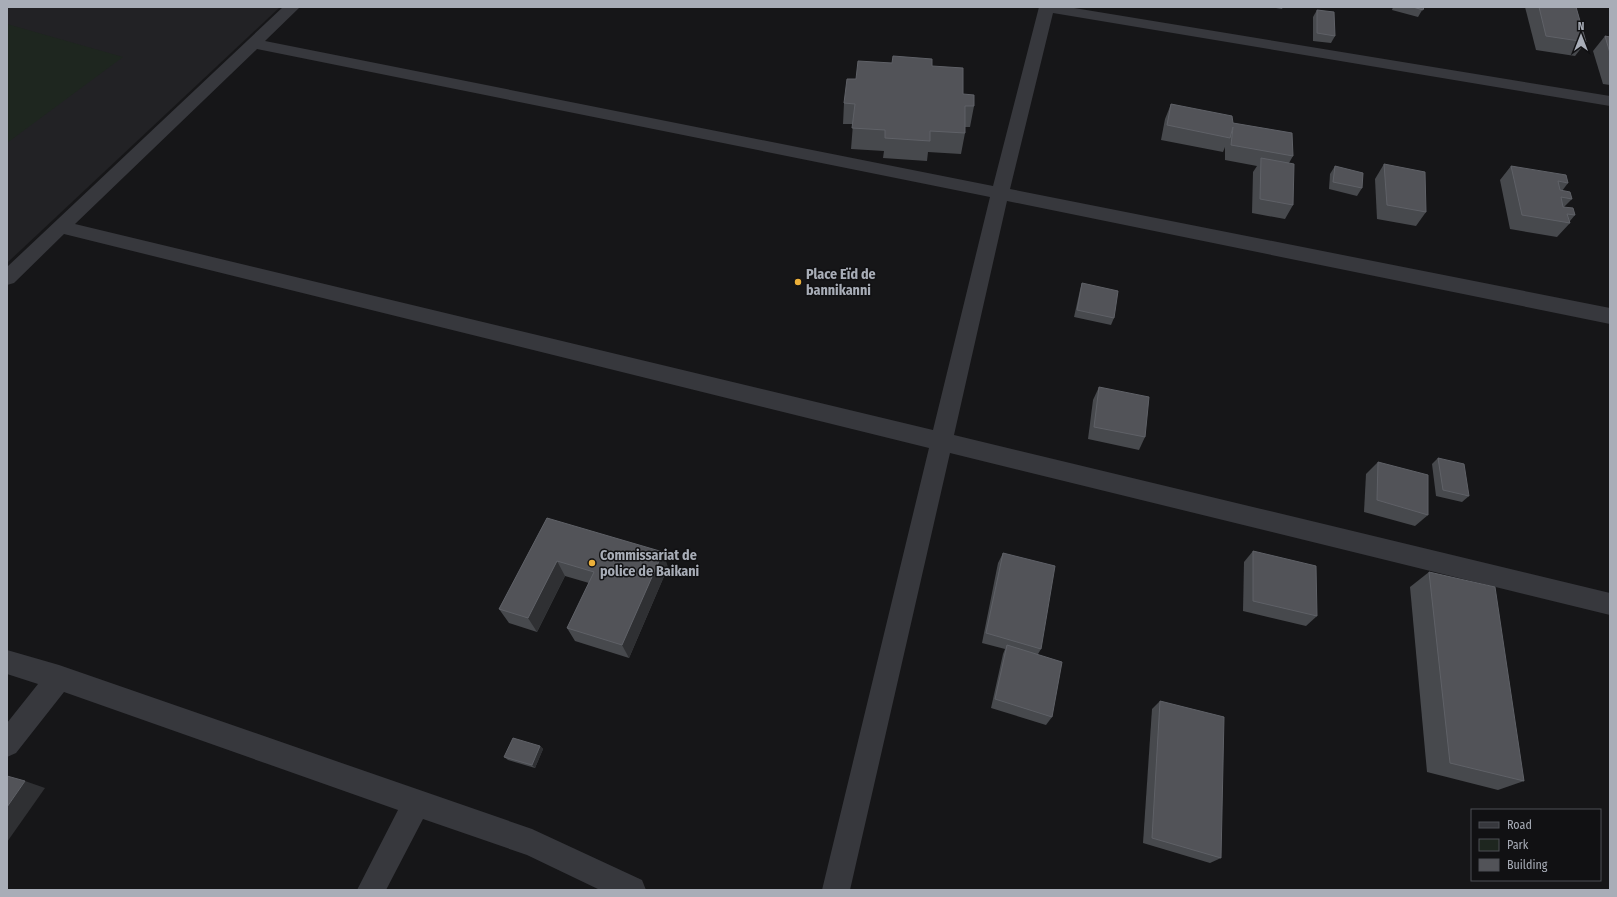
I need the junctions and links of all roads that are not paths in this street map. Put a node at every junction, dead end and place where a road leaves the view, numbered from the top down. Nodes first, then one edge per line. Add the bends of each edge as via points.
1 (292, 7) edge
2 (1047, 8) edge
3 (253, 44) junction
4 (1610, 101) edge
5 (1000, 193) junction
6 (61, 227) junction
7 (7, 278) edge
8 (1610, 316) edge
9 (942, 442) junction
10 (1610, 604) edge
11 (7, 662) edge
12 (58, 678) junction
13 (7, 744) edge
14 (416, 803) junction
15 (371, 890) edge
16 (632, 890) edge
17 (836, 890) edge

1 - 3 street
2 - 4 street
2 - 5 street
3 - 5 street
3 - 6 street
5 - 8 street
5 - 9 street
6 - 7 street
6 - 9 street
9 - 10 street
9 - 17 street
11 - 12 street
12 - 13 street
12 - 14 street
14 - 15 street
14 - 16 street via 532,843

